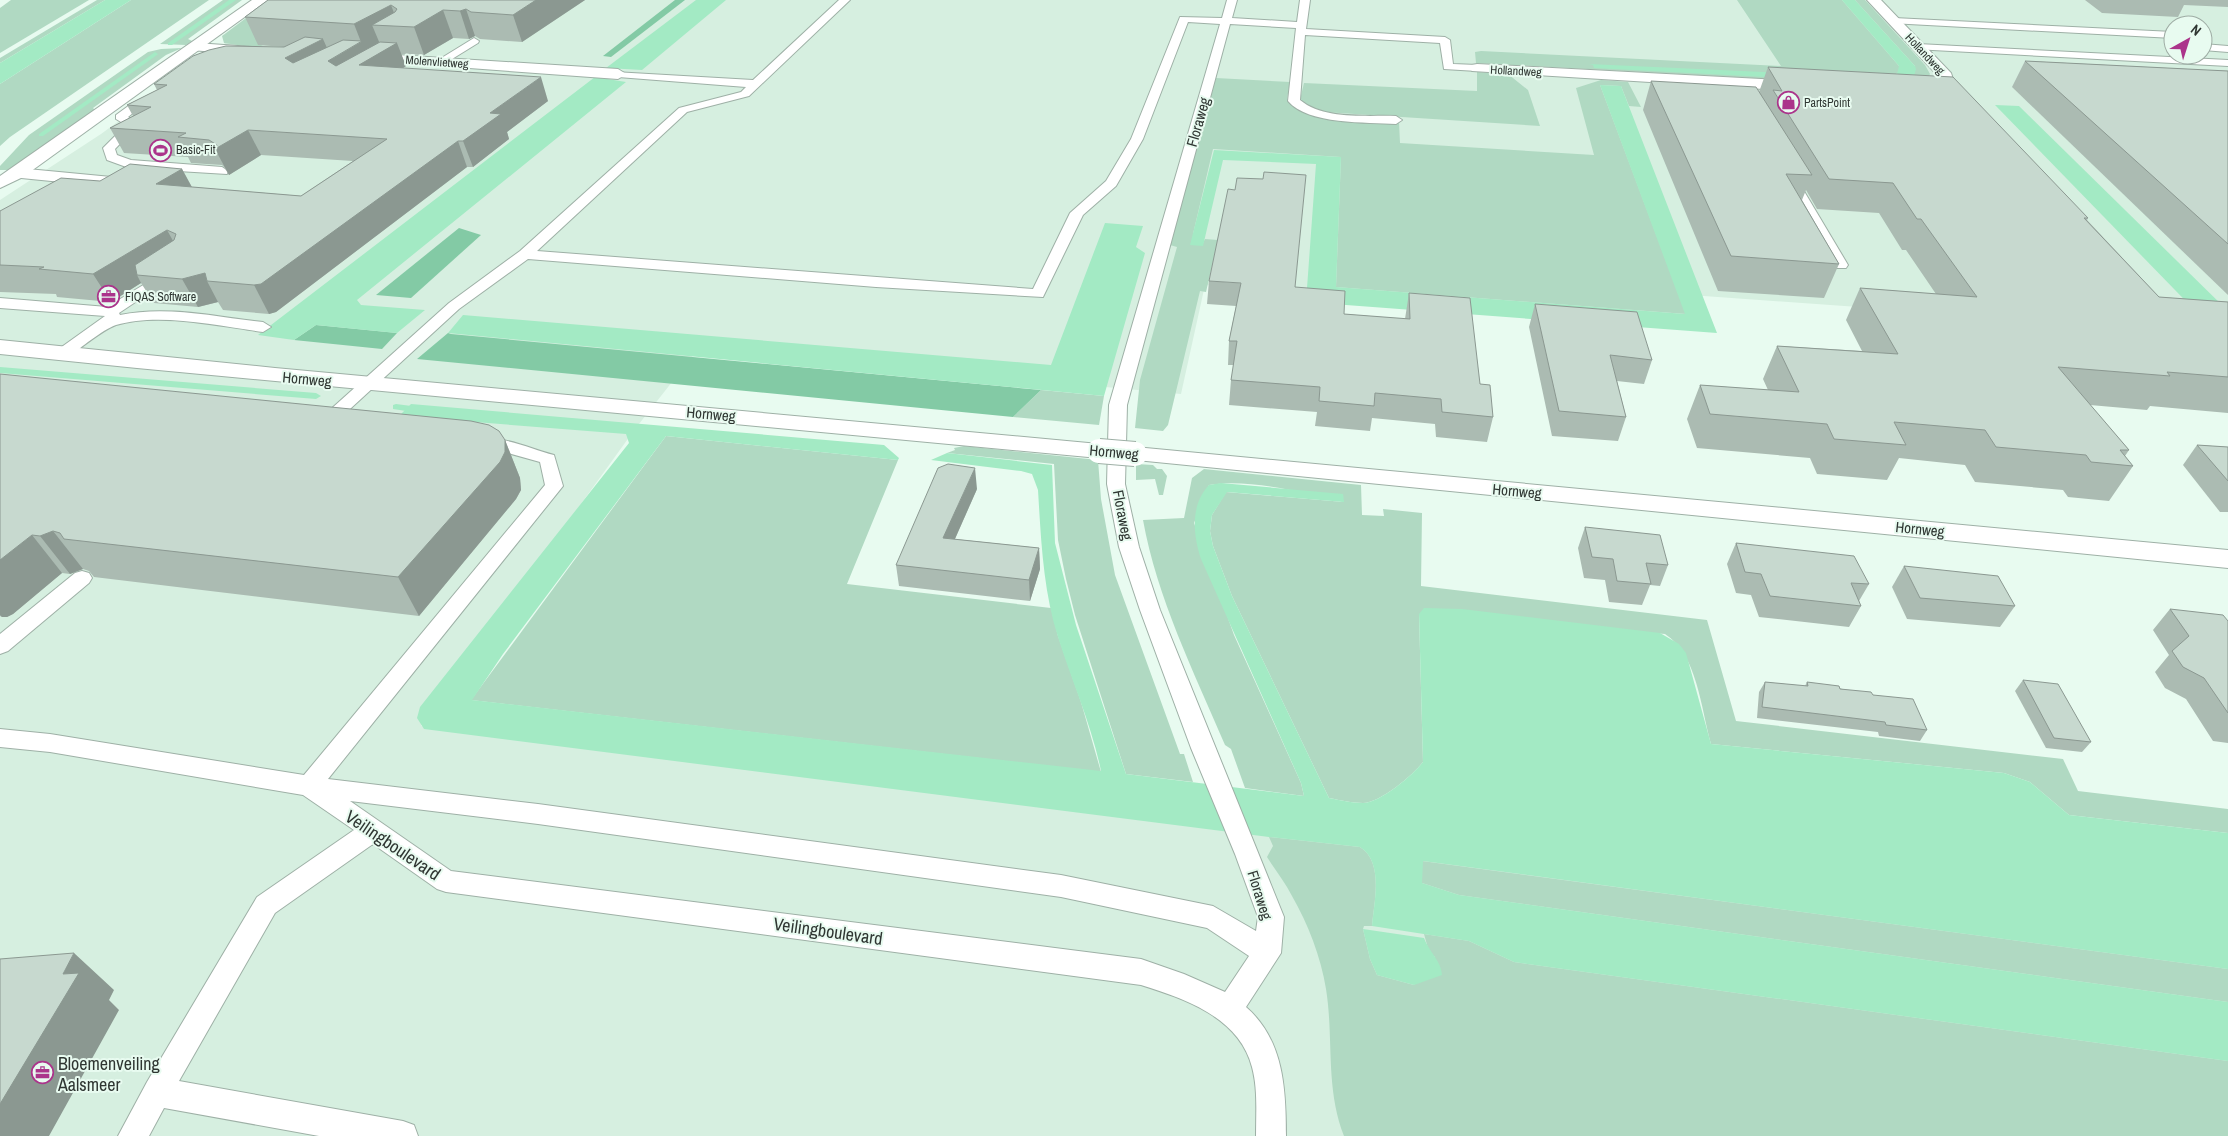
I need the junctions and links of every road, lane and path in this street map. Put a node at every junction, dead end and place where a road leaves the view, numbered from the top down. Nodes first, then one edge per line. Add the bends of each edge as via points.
1 (261, 0) edge
2 (844, 0) edge
3 (1232, 0) edge
4 (1305, 0) edge
5 (1874, 0) edge
6 (1226, 21) junction
7 (1894, 21) junction
8 (1924, 23) junction
9 (1301, 29) junction
10 (2129, 33) junction
11 (2163, 35) edge
12 (2213, 37) edge
13 (2228, 38) edge
14 (474, 41) edge
15 (2144, 44) junction
16 (2163, 45) edge
17 (196, 47) junction
18 (1918, 47) junction
19 (2213, 48) edge
20 (2228, 49) edge
21 (265, 52) edge
22 (363, 60) edge
23 (440, 62) junction
24 (2228, 63) edge
25 (1477, 68) joint
26 (618, 74) joint
27 (1734, 83) junction
28 (756, 84) junction
29 (1816, 87) edge
30 (1909, 92) edge
31 (167, 98) edge
32 (1744, 100) edge
33 (135, 106) junction
34 (110, 108) junction
35 (1396, 120) dead end
36 (1783, 166) edge
37 (222, 171) edge
38 (17, 174) junction
39 (96, 181) junction
40 (0, 183) edge
41 (135, 184) edge
42 (72, 193) edge
43 (525, 254) junction
44 (184, 264) edge
45 (1841, 265) edge
46 (0, 303) edge
47 (110, 317) junction
48 (263, 327) dead end
49 (0, 347) edge
50 (62, 354) junction
51 (367, 384) junction
52 (300, 426) edge
53 (319, 428) junction
54 (338, 430) edge
55 (466, 443) edge
56 (2228, 559) edge
57 (82, 578) dead end
58 (0, 646) edge
59 (0, 738) edge
60 (309, 786) junction
61 (372, 831) junction
62 (1266, 953) junction
63 (1230, 1008) junction
64 (157, 1092) junction
65 (133, 1136) edge
66 (403, 1136) edge
67 (1271, 1136) edge

1 - 17 street
2 - 28 lane
3 - 6 lane, Floraweg
4 - 9 lane
5 - 7 street, Hollandweg
6 - 9 lane
6 - 43 lane via 1184,19 1137,140 1111,183 1078,213 1038,294
6 - 62 lane, Floraweg via 1118,405 1116,484 1129,547 1150,610 1271,918
7 - 8 lane
7 - 18 street, Hollandweg
8 - 10 lane
8 - 15 lane via 1934,34
9 - 25 lane via 1444,40 1448,67
9 - 35 lane via 1294,101 1297,104 1314,112
10 - 11 lane
10 - 15 lane
12 - 13 lane
14 - 23 lane
15 - 16 lane
17 - 21 street
17 - 34 street
18 - 24 lane
18 - 30 street, Hollandweg via 1946,76 1947,85 1935,90
19 - 20 lane
22 - 23 street, Molenvlietweg via 387,52
23 - 26 street, Molenvlietweg
25 - 27 street, Hollandweg
26 - 28 lane
27 - 29 street, Hollandweg
27 - 32 lane
28 - 43 lane via 745,94 683,110
31 - 33 lane
33 - 34 lane
33 - 37 lane via 120,117 133,124 109,148 111,157 129,164
34 - 38 street
36 - 45 lane
38 - 39 street
38 - 40 street
39 - 41 street
39 - 42 lane
43 - 51 lane via 454,306
44 - 47 lane
46 - 47 lane
47 - 48 lane via 166,316
47 - 50 lane
49 - 50 street, Hornweg
50 - 51 street, Hornweg
51 - 53 lane
51 - 56 street, Hornweg, bridge via 819,423
52 - 53 lane
53 - 54 lane
55 - 60 lane via 505,447 548,459 554,486
57 - 58 lane
59 - 60 lane, Veilingboulevard via 50,743
60 - 61 lane, Veilingboulevard
60 - 62 lane, Veilingboulevard via 1061,886 1213,918
61 - 63 lane, Veilingboulevard via 446,881 1141,972 1189,987
61 - 64 lane via 266,905
62 - 63 lane, Floraweg
63 - 67 lane, Veilingboulevard via 1251,1032 1264,1055 1271,1080
64 - 65 lane
64 - 66 lane

